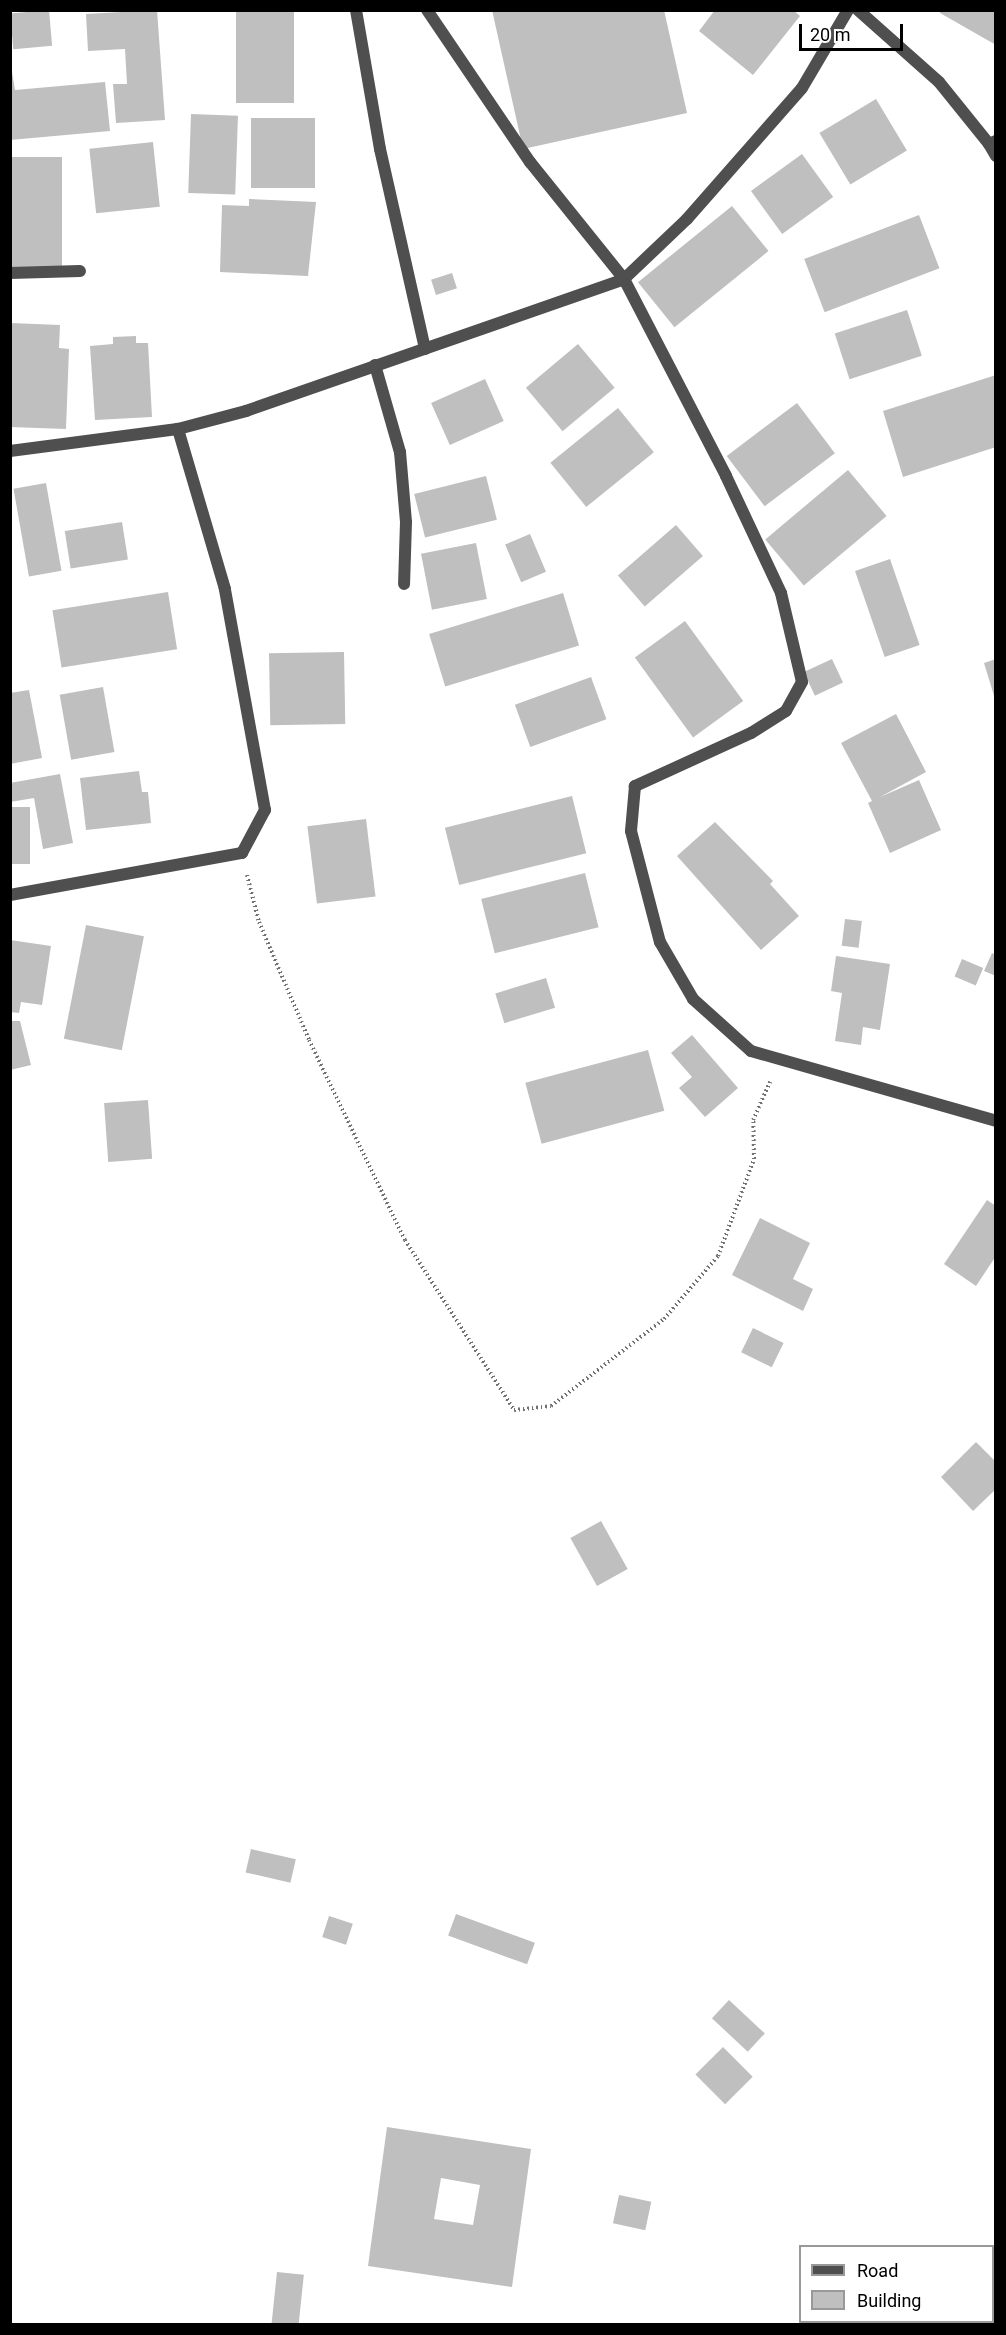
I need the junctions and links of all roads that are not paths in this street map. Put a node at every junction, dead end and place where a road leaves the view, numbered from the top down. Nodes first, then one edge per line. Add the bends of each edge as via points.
1 (356, 10) edge
2 (427, 10) edge
3 (848, 10) edge
4 (858, 10) edge
5 (992, 142) edge
6 (996, 156) edge
7 (80, 271) dead end
8 (10, 273) edge
9 (624, 279) junction
10 (425, 349) junction
11 (375, 365) junction
12 (178, 429) junction
13 (10, 451) edge
14 (404, 584) dead end
15 (10, 895) edge
16 (996, 1121) edge

1 - 10 street via 380,149
2 - 9 street via 530,162
3 - 9 street via 802,88 687,219
4 - 5 street via 939,82
5 - 6 street
7 - 8 street
9 - 10 street
9 - 16 street via 726,476 781,593 802,682 786,711 751,733 635,786 631,831 660,942 693,999 751,1051
10 - 11 street
11 - 12 street via 246,411
11 - 14 street via 400,452 406,522
12 - 13 street
12 - 15 street via 225,589 266,810 242,854

